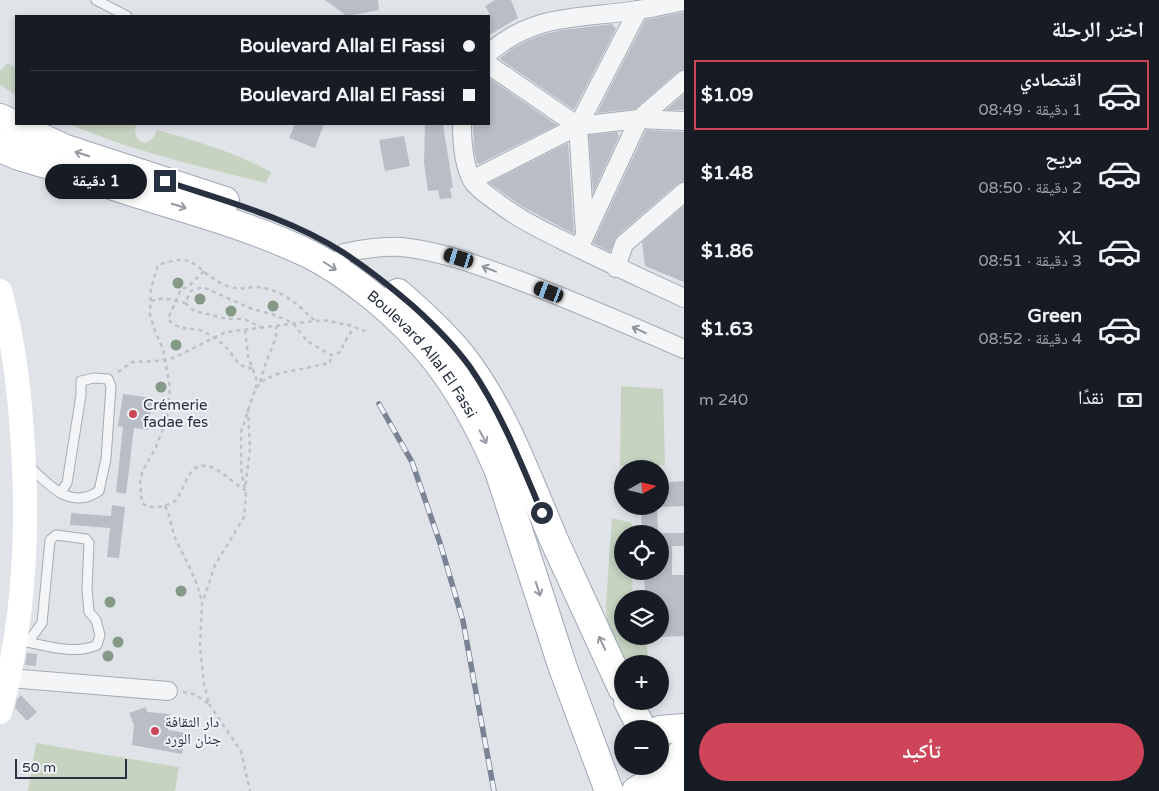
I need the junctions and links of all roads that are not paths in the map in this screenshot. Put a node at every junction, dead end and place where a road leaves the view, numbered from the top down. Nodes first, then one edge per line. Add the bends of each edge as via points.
1 (96, 0) edge
2 (684, 1) edge
3 (600, 7) edge
4 (638, 10) junction
5 (125, 15) edge
6 (490, 52) edge
7 (490, 66) edge
8 (684, 80) edge
9 (0, 118) edge
10 (639, 119) junction
11 (684, 121) edge
12 (462, 125) edge
13 (578, 126) junction
14 (6, 153) edge
15 (472, 180) junction
16 (684, 192) edge
17 (582, 241) junction
18 (344, 253) junction
19 (616, 268) junction
20 (0, 291) edge
21 (684, 298) edge
22 (684, 349) edge
23 (0, 363) edge
24 (24, 462) junction
25 (60, 493) junction
26 (19, 500) junction
27 (11, 643) edge
28 (614, 671) edge
29 (9, 678) junction
30 (168, 691) road end
31 (0, 712) edge
32 (684, 728) edge
33 (669, 729) edge
34 (684, 752) edge
35 (670, 779) edge
36 (609, 791) edge
37 (636, 791) edge

1 - 5 lane
2 - 4 street
3 - 4 street
3 - 6 street via 521,30
4 - 13 street
7 - 13 street
8 - 10 street
18 -> 9 main road, Boulevard Allal El Fassi via 265,215 63,148
10 - 11 street
10 - 13 street
10 - 17 street
12 - 15 street
13 - 15 street
13 - 17 street
14 -> 36 main road, Boulevard Allal El Fassi via 190,209 292,246 353,281 400,319 430,351 452,382 492,455
15 - 17 street via 507,210 550,236
16 - 19 street via 624,244
17 - 19 street
22 -> 18 street via 582,304 448,255 399,247
28 -> 18 main road, Boulevard Allal El Fassi via 505,428 478,380 460,354 420,312
19 - 21 street
20 - 24 street via 18,381
23 - 26 street
24 - 25 lane
24 - 26 street
25 - 25 lane via 90,497 99,490 106,459 111,386 108,379 81,381 67,484
26 - 27 street via 8,587
27 - 27 lane via 42,623 50,540 56,534 86,539 89,543 89,612 96,620 100,635 97,645 86,650
27 - 29 street
29 - 30 street
29 - 31 street
32 - 33 main road
34 - 35 main road
35 - 37 main road via 650,783

